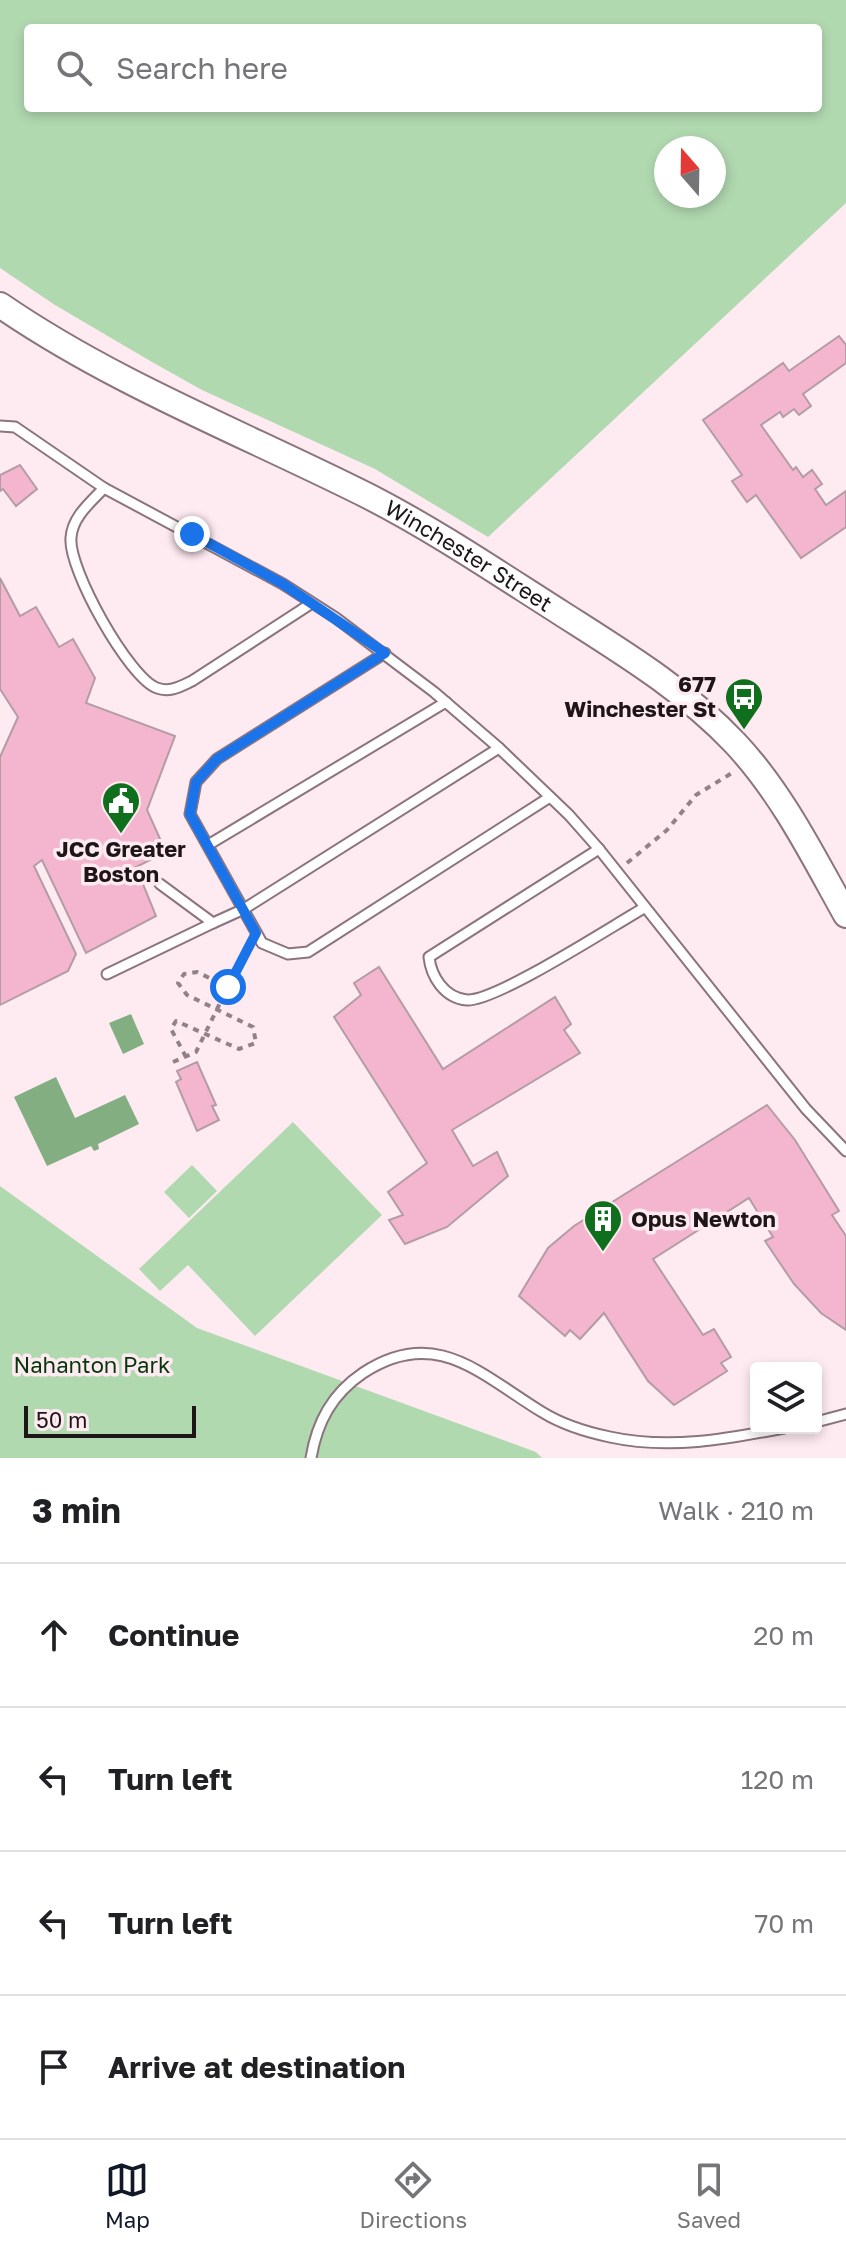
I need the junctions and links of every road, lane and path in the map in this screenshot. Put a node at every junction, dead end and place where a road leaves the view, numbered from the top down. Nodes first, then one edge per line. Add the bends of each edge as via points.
1 (0, 305) edge
2 (0, 426) edge
3 (104, 488) junction
4 (312, 603) junction
5 (385, 653) junction
6 (446, 702) junction
7 (499, 748) junction
8 (751, 762) junction
9 (550, 797) junction
10 (208, 845) junction
11 (599, 849) junction
12 (616, 872) junction
13 (160, 884) dead end
14 (644, 908) junction
15 (244, 909) junction
16 (846, 915) edge
17 (213, 923) junction
18 (256, 933) junction
19 (107, 974) dead end
20 (228, 987) junction
21 (217, 1009) junction
22 (206, 1032) junction
23 (186, 1057) junction
24 (173, 1062) dead end
25 (846, 1151) edge
26 (846, 1414) edge
27 (822, 1420) edge
28 (750, 1433) edge
29 (311, 1458) edge

1 - 8 street, Winchester Street via 144,389 427,528 658,677 710,718
2 - 3 lane via 15,427
3 - 4 lane
3 - 4 lane via 74,524 73,565 92,605 144,680 159,689 192,681
4 - 5 lane
5 - 6 lane
5 - 10 lane via 217,759 196,782 190,814
6 - 7 lane
6 - 10 lane
7 - 9 lane
7 - 15 lane
8 - 12 path via 696,795 667,830
8 - 16 street, Winchester Street
9 - 11 lane
9 - 18 lane via 308,952 288,954 262,943
10 - 15 lane
11 - 12 lane
11 - 14 lane via 429,957 431,973 448,993 467,1000 495,992
12 - 14 lane
13 - 17 lane
14 - 25 lane
15 - 17 lane
15 - 18 lane
17 - 19 lane
18 - 20 path
20 - 21 path
20 - 21 path via 197,972 180,978 182,992
21 - 22 path
21 - 22 path via 253,1027 256,1043 239,1049
22 - 23 path via 196,1052
22 - 23 path via 182,1022 172,1024 173,1038
23 - 24 path
26 - 27 lane
28 - 29 lane via 688,1443 612,1438 557,1420 464,1362 419,1353 379,1363 349,1383 323,1415

